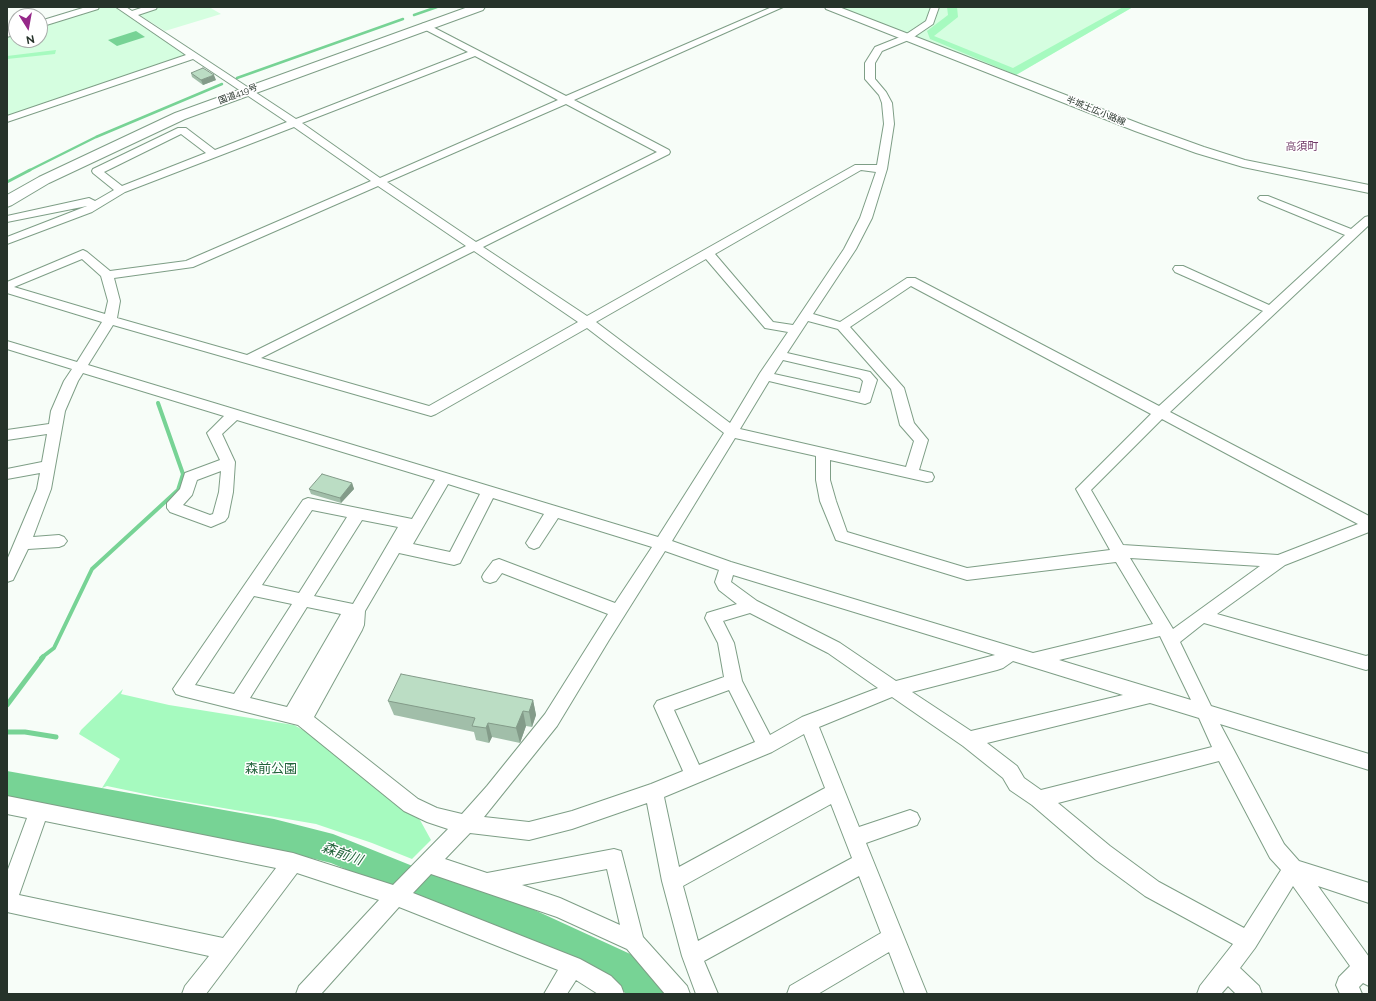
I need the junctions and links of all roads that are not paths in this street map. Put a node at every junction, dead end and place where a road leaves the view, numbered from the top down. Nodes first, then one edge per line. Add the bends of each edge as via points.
1 (95, 7) edge
2 (120, 7) edge
3 (151, 7) edge
4 (458, 7) edge
5 (479, 7) edge
6 (780, 7) edge
7 (830, 7) edge
8 (935, 7) edge
9 (131, 14) junction
10 (48, 22) edge
11 (425, 26) junction
12 (908, 37) junction
13 (475, 53) junction
14 (193, 56) junction
15 (242, 89) junction
16 (567, 100) junction
17 (7, 119) edge
18 (293, 123) junction
19 (214, 154) junction
20 (882, 169) junction
21 (379, 182) junction
22 (1369, 189) edge
23 (121, 190) junction
24 (7, 192) edge
25 (1264, 198) dead end
26 (7, 202) edge
27 (94, 207) junction
28 (7, 219) edge
29 (1369, 219) edge
30 (1353, 234) junction
31 (7, 241) edge
32 (475, 246) junction
33 (708, 254) junction
34 (1179, 269) dead end
35 (108, 275) junction
36 (7, 288) edge
37 (1270, 310) junction
38 (804, 316) junction
39 (110, 320) junction
40 (587, 322) junction
41 (842, 326) junction
42 (796, 329) junction
43 (7, 345) edge
44 (779, 355) junction
45 (249, 358) junction
46 (80, 368) junction
47 (765, 376) junction
48 (1160, 413) junction
49 (233, 415) junction
50 (55, 428) junction
51 (732, 432) junction
52 (7, 435) edge
53 (823, 452) junction
54 (228, 462) dead end
55 (48, 466) junction
56 (7, 474) edge
57 (911, 474) junction
58 (927, 477) dead end
59 (444, 478) junction
60 (489, 492) junction
61 (554, 511) junction
62 (358, 513) junction
63 (1369, 525) edge
64 (59, 541) dead end
65 (534, 543) dead end
66 (662, 544) junction
67 (16, 550) edge
68 (1120, 553) junction
69 (1279, 561) junction
70 (728, 567) junction
71 (7, 576) edge
72 (490, 577) dead end
73 (250, 589) junction
74 (304, 600) junction
75 (751, 606) junction
76 (355, 611) junction
77 (619, 611) junction
78 (1202, 616) junction
79 (1167, 634) junction
80 (1011, 652) junction
81 (1034, 660) junction
82 (1369, 662) edge
83 (733, 680) junction
84 (894, 689) junction
85 (1150, 695) junction
86 (238, 703) junction
87 (1204, 711) junction
88 (297, 717) junction
89 (808, 723) junction
90 (969, 740) junction
91 (766, 746) junction
92 (1224, 752) junction
93 (1369, 762) edge
94 (694, 775) junction
95 (654, 792) junction
96 (836, 792) junction
97 (1040, 799) junction
98 (7, 805) edge
99 (39, 811) junction
100 (910, 819) dead end
101 (466, 824) junction
102 (854, 838) junction
103 (293, 862) junction
104 (863, 862) junction
105 (428, 863) junction
106 (1293, 869) junction
107 (672, 881) junction
108 (488, 882) junction
109 (1369, 893) edge
110 (396, 896) junction
111 (7, 901) edge
112 (893, 938) junction
113 (1248, 941) junction
114 (634, 942) junction
115 (226, 949) junction
116 (692, 956) junction
117 (573, 966) junction
118 (1226, 969) junction
119 (1366, 971) edge
120 (193, 994) edge
121 (307, 994) edge
122 (555, 994) edge
123 (614, 994) edge
124 (679, 994) edge
125 (706, 994) edge
126 (798, 994) edge
127 (916, 994) edge
128 (1208, 994) edge
129 (1251, 994) edge
130 (1351, 994) edge

1 - 10 street
2 - 9 street
3 - 9 street
4 - 15 highway, 国道419号
5 - 11 highway, 国道419号
6 - 16 street
7 - 12 main road, 半城土広小路線
8 - 12 street via 930,22
9 - 14 street
11 - 13 street
11 - 15 highway, 国道419号
12 - 20 street via 878,49 870,63 870,79 883,94 888,111 889,124
12 - 22 main road, 半城土広小路線 via 1200,150 1265,168
13 - 16 street
13 - 18 street
14 - 15 street
14 - 17 street
15 - 18 street
15 - 24 highway, 国道419号 via 196,102 82,151
15 - 26 highway, 国道419号 via 44,180
16 - 21 street
16 - 32 street via 665,152
18 - 19 street
18 - 21 street
19 - 23 street
19 - 23 street via 182,130 97,171
20 - 33 street via 859,167
20 - 38 street via 866,218 853,243
21 - 32 street
21 - 35 street via 190,264
23 - 27 street
25 - 30 street
27 - 28 street via 89,201
27 - 31 street
29 - 30 street
30 - 37 street
32 - 40 street
32 - 45 street
33 - 40 street
33 - 42 street via 769,325
34 - 37 street
35 - 36 street via 83,254
35 - 39 street via 114,301
36 - 39 street
37 - 48 street
38 - 41 street
38 - 42 street
39 - 45 street
39 - 46 street
40 - 45 street via 431,411
40 - 51 street
41 - 48 street via 911,281
41 - 57 street via 897,388 907,425 921,440
42 - 44 street
43 - 46 street
44 - 47 street
44 - 47 street via 865,375 870,380 865,399
46 - 49 street
46 - 50 street via 71,381 58,411
47 - 51 street
48 - 63 street
48 - 68 street via 1083,490
49 - 54 street via 214,433
49 - 59 street
50 - 52 street
50 - 55 street
51 - 53 street
51 - 66 street
53 - 57 street
53 - 68 street via 823,480 841,536 967,574
55 - 56 street
55 - 67 street via 44,489
57 - 58 street
59 - 60 street
59 - 60 street via 403,548 454,559
60 - 61 street
61 - 65 street
61 - 66 street
62 - 73 street via 308,504
62 - 74 street
62 - 76 street via 408,523
63 - 69 street
64 - 67 street
66 - 70 street
66 - 77 street
67 - 71 street
68 - 69 street
68 - 79 street
69 - 78 street
70 - 75 street via 723,582 725,586
70 - 80 street
72 - 77 street via 499,566
73 - 74 street
73 - 86 street via 182,689
74 - 76 street
74 - 86 street
75 - 83 street via 713,618 726,643
75 - 84 street via 834,648
76 - 88 street via 356,625
77 - 101 street via 551,720
78 - 79 street
78 - 82 street
79 - 81 street
79 - 87 street
80 - 81 street
80 - 84 street via 998,663
81 - 85 street
83 - 91 street
83 - 94 street via 663,706
84 - 89 street
84 - 90 street
85 - 87 street
85 - 90 street
86 - 88 street
87 - 92 street
87 - 93 street
88 - 101 street via 411,805 434,816
89 - 91 street
89 - 96 street
90 - 97 street via 1010,772 1017,784
91 - 94 street
92 - 97 street
92 - 106 street via 1277,851
94 - 95 street
95 - 101 street via 572,820 529,831
95 - 107 street
96 - 102 street
96 - 107 street
97 - 113 street via 1103,853 1152,889
98 - 99 street
99 - 103 street
99 - 111 street
100 - 102 street
101 - 105 street
102 - 104 street
103 - 110 street
103 - 115 street
104 - 112 street
104 - 116 street
105 - 108 street
105 - 110 street
106 - 109 street
106 - 113 street
106 - 119 street
107 - 116 street
108 - 114 street via 560,908
108 - 114 street via 614,858
110 - 117 street
110 - 121 street
111 - 115 street
112 - 126 street
112 - 127 street
113 - 118 street
114 - 124 street
115 - 120 street
116 - 125 street
117 - 122 street
117 - 123 street via 603,984
118 - 128 street
118 - 129 street
119 - 130 street via 1348,985

